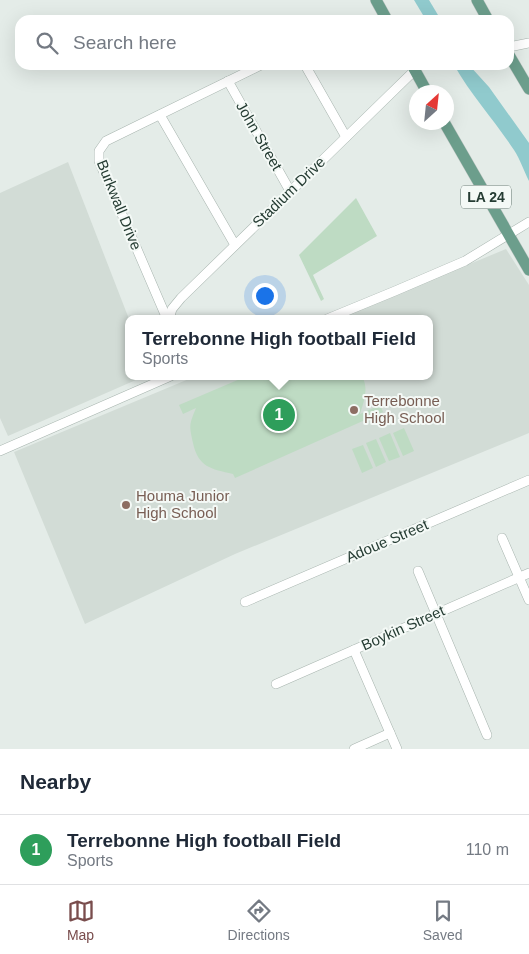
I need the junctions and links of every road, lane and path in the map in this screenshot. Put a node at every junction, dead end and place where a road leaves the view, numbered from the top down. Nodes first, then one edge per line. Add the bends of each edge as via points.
1 (376, 0) edge
2 (476, 0) edge
3 (384, 15) edge
4 (485, 15) edge
5 (529, 43) edge
6 (514, 45) edge
7 (514, 64) edge
8 (251, 70) edge
9 (308, 70) edge
10 (411, 70) edge
11 (414, 70) edge
12 (228, 81) junction
13 (423, 85) edge
14 (529, 89) edge
15 (160, 115) junction
16 (448, 130) edge
17 (346, 137) junction
18 (290, 191) junction
19 (529, 222) edge
20 (507, 235) junction
21 (235, 245) junction
22 (529, 270) edge
23 (166, 315) edge
24 (170, 315) edge
25 (336, 315) edge
26 (160, 380) edge
27 (0, 451) edge
28 (529, 480) edge
29 (502, 538) dead end
30 (418, 571) dead end
31 (529, 573) edge
32 (519, 577) junction
33 (529, 600) edge
34 (246, 602) dead end
35 (436, 614) junction
36 (354, 650) junction
37 (276, 684) dead end
38 (390, 733) junction
39 (487, 735) dead end
40 (354, 749) edge
41 (397, 749) edge

1 - 3 main road
2 - 4 main road
5 - 6 street
7 - 14 main road
8 - 12 street, Burkwall Drive
9 - 17 street
10 - 17 street, Stadium Drive
11 - 13 main road
12 - 15 street, Burkwall Drive
12 - 18 street, John Street
15 - 21 street
15 - 23 street, Burkwall Drive via 106,141 98,161
16 - 20 main road, LA 24
17 - 18 street, Stadium Drive
18 - 21 street, Stadium Drive
19 - 20 street
20 - 22 main road, LA 24
20 - 25 street via 465,260
21 - 24 street, Stadium Drive via 181,298
26 - 27 street
28 - 34 street, Adoue Street
29 - 32 street
30 - 35 street
31 - 32 street, Boykin Street
32 - 33 street
32 - 35 street, Boykin Street
35 - 36 street, Boykin Street
35 - 39 street
36 - 37 street, Boykin Street
36 - 38 street
38 - 40 street
38 - 41 street

